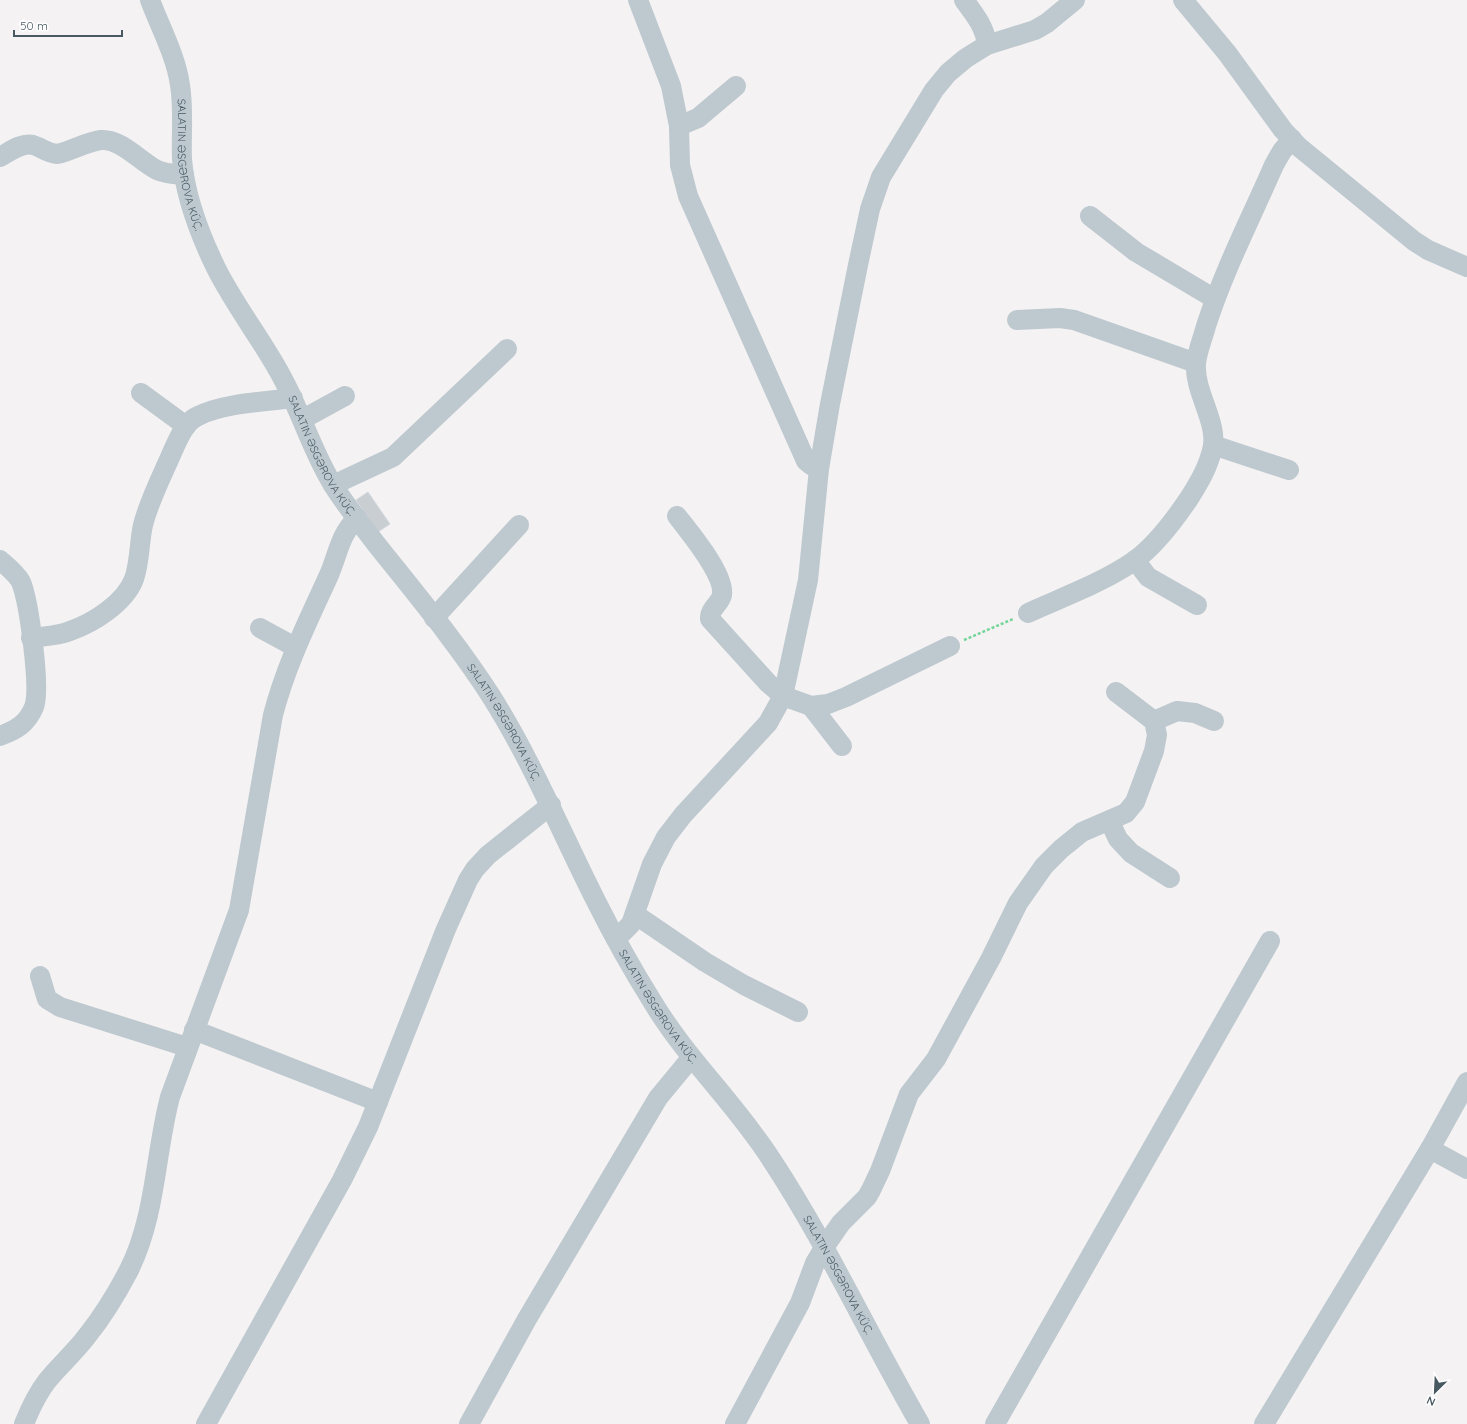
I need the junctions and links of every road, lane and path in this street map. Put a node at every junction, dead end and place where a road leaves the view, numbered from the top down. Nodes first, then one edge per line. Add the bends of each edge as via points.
1 (150, 0) edge
2 (638, 0) edge
3 (964, 0) edge
4 (1075, 0) edge
5 (1183, 0) edge
6 (987, 45) junction
7 (736, 86) dead end
8 (679, 126) junction
9 (1292, 139) junction
10 (0, 157) edge
11 (184, 175) junction
12 (1090, 216) dead end
13 (1467, 267) edge
14 (1215, 299) junction
15 (1017, 320) dead end
16 (507, 349) dead end
17 (1196, 363) junction
18 (141, 393) dead end
19 (345, 396) dead end
20 (293, 398) junction
21 (303, 419) junction
22 (186, 426) junction
23 (1213, 444) junction
24 (819, 469) junction
25 (1289, 470) dead end
26 (333, 485) junction
27 (677, 516) dead end
28 (357, 518) junction
29 (519, 525) dead end
30 (0, 560) edge
31 (1135, 560) junction
32 (1197, 605) dead end
33 (1028, 612) joint
34 (434, 618) junction
35 (260, 628) dead end
36 (31, 638) junction
37 (950, 646) joint
38 (295, 647) junction
39 (1116, 692) dead end
40 (783, 696) junction
41 (811, 706) junction
42 (1154, 721) junction
43 (1214, 721) dead end
44 (0, 736) edge
45 (842, 746) dead end
46 (551, 805) junction
47 (1110, 822) junction
48 (1170, 878) dead end
49 (636, 915) junction
50 (616, 939) junction
51 (1270, 941) dead end
52 (40, 976) dead end
53 (798, 1012) dead end
54 (191, 1039) junction
55 (691, 1058) junction
56 (1467, 1082) edge
57 (378, 1102) junction
58 (1430, 1149) junction
59 (1467, 1169) edge
60 (825, 1246) junction
61 (24, 1424) edge
62 (206, 1424) edge
63 (469, 1424) edge
64 (735, 1424) edge
65 (920, 1424) edge
66 (995, 1424) edge
67 (1264, 1424) edge

1 - 11 street via 178,73 182,106
2 - 8 street via 671,86
3 - 6 street via 979,19 986,33
4 - 6 street via 1035,30
5 - 9 street
6 - 24 street via 948,73 934,90 881,177 870,210 851,294
7 - 8 street via 698,118
8 - 24 street via 680,165 688,196 806,461
9 - 13 street via 1310,157 1414,241
9 - 14 street via 1274,164
10 - 11 street via 27,144 50,154 57,154 101,140 109,141 132,153 156,170
11 - 20 street via 192,209 217,270
12 - 14 street via 1136,252
14 - 17 street
15 - 17 street via 1074,320
16 - 26 street via 393,456
17 - 23 street via 1197,386 1210,420
18 - 22 street
19 - 21 street
20 - 21 street
20 - 22 street via 212,410 196,416
21 - 26 street
22 - 36 street via 151,499 143,526 137,569 127,592 111,607 70,632
23 - 25 street
23 - 31 street via 1204,475 1182,508 1156,540
24 - 40 street via 808,580
26 - 28 street
27 - 40 street via 721,581 722,595 710,619
28 - 34 street
28 - 38 street via 348,526 343,536 330,573
29 - 34 street
30 - 36 street via 20,581 25,596
31 - 32 street via 1148,577
31 - 33 street via 1114,573
33 - 37 path
34 - 46 street via 491,696
35 - 38 street
36 - 44 street via 36,699 26,722 16,730
37 - 41 street via 846,697 828,704
38 - 54 street via 273,715 239,910
39 - 42 street
40 - 41 street
40 - 49 street via 768,723 683,815 666,837 652,864
41 - 45 street
42 - 43 street via 1177,710
42 - 47 street via 1157,735 1154,752 1135,802 1126,813
46 - 50 street
46 - 57 street via 488,855 468,880
47 - 48 street via 1118,839 1131,853
47 - 60 street via 1082,832 1044,866 1033,880 1018,903 936,1060 909,1094 871,1190 841,1223
49 - 50 street
49 - 53 street via 704,962
50 - 55 street via 671,1032
51 - 66 street
52 - 54 street via 47,999 60,1007
54 - 57 street
54 - 61 street via 164,1120 142,1243 110,1303 87,1337 46,1382
55 - 60 street via 768,1154
55 - 63 street via 658,1098 527,1319
56 - 58 street
57 - 62 street via 342,1180
58 - 59 street
58 - 67 street
60 - 64 street via 815,1263 800,1303
60 - 65 street

